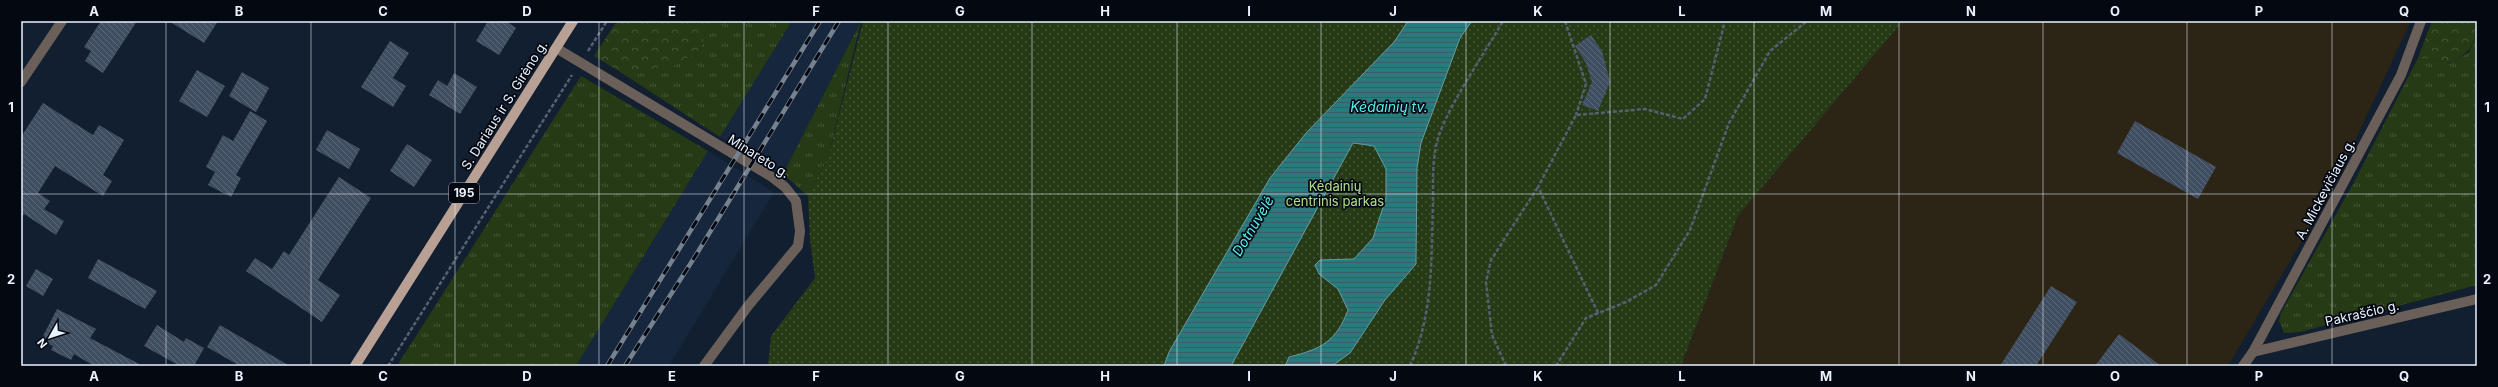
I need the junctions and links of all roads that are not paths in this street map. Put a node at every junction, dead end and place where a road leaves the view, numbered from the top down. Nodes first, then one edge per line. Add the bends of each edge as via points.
1 (62, 21) edge
2 (573, 21) edge
3 (2421, 21) edge
4 (556, 48) junction
5 (21, 82) edge
6 (2477, 299) edge
7 (2253, 352) junction
8 (354, 366) edge
9 (704, 366) edge
10 (2243, 366) edge

1 - 5 street
2 - 4 main road, S. Dariaus ir S. Girėno g. / 195
3 - 7 street, A. Mickevičiaus g. via 2401,75
4 - 8 main road, S. Dariaus ir S. Girėno g. / 195
4 - 9 street, Minareto g. via 772,177 785,187 796,201 800,231 798,246 748,306
6 - 7 street, Pakraščio g.
7 - 10 street, A. Mickevičiaus g.

